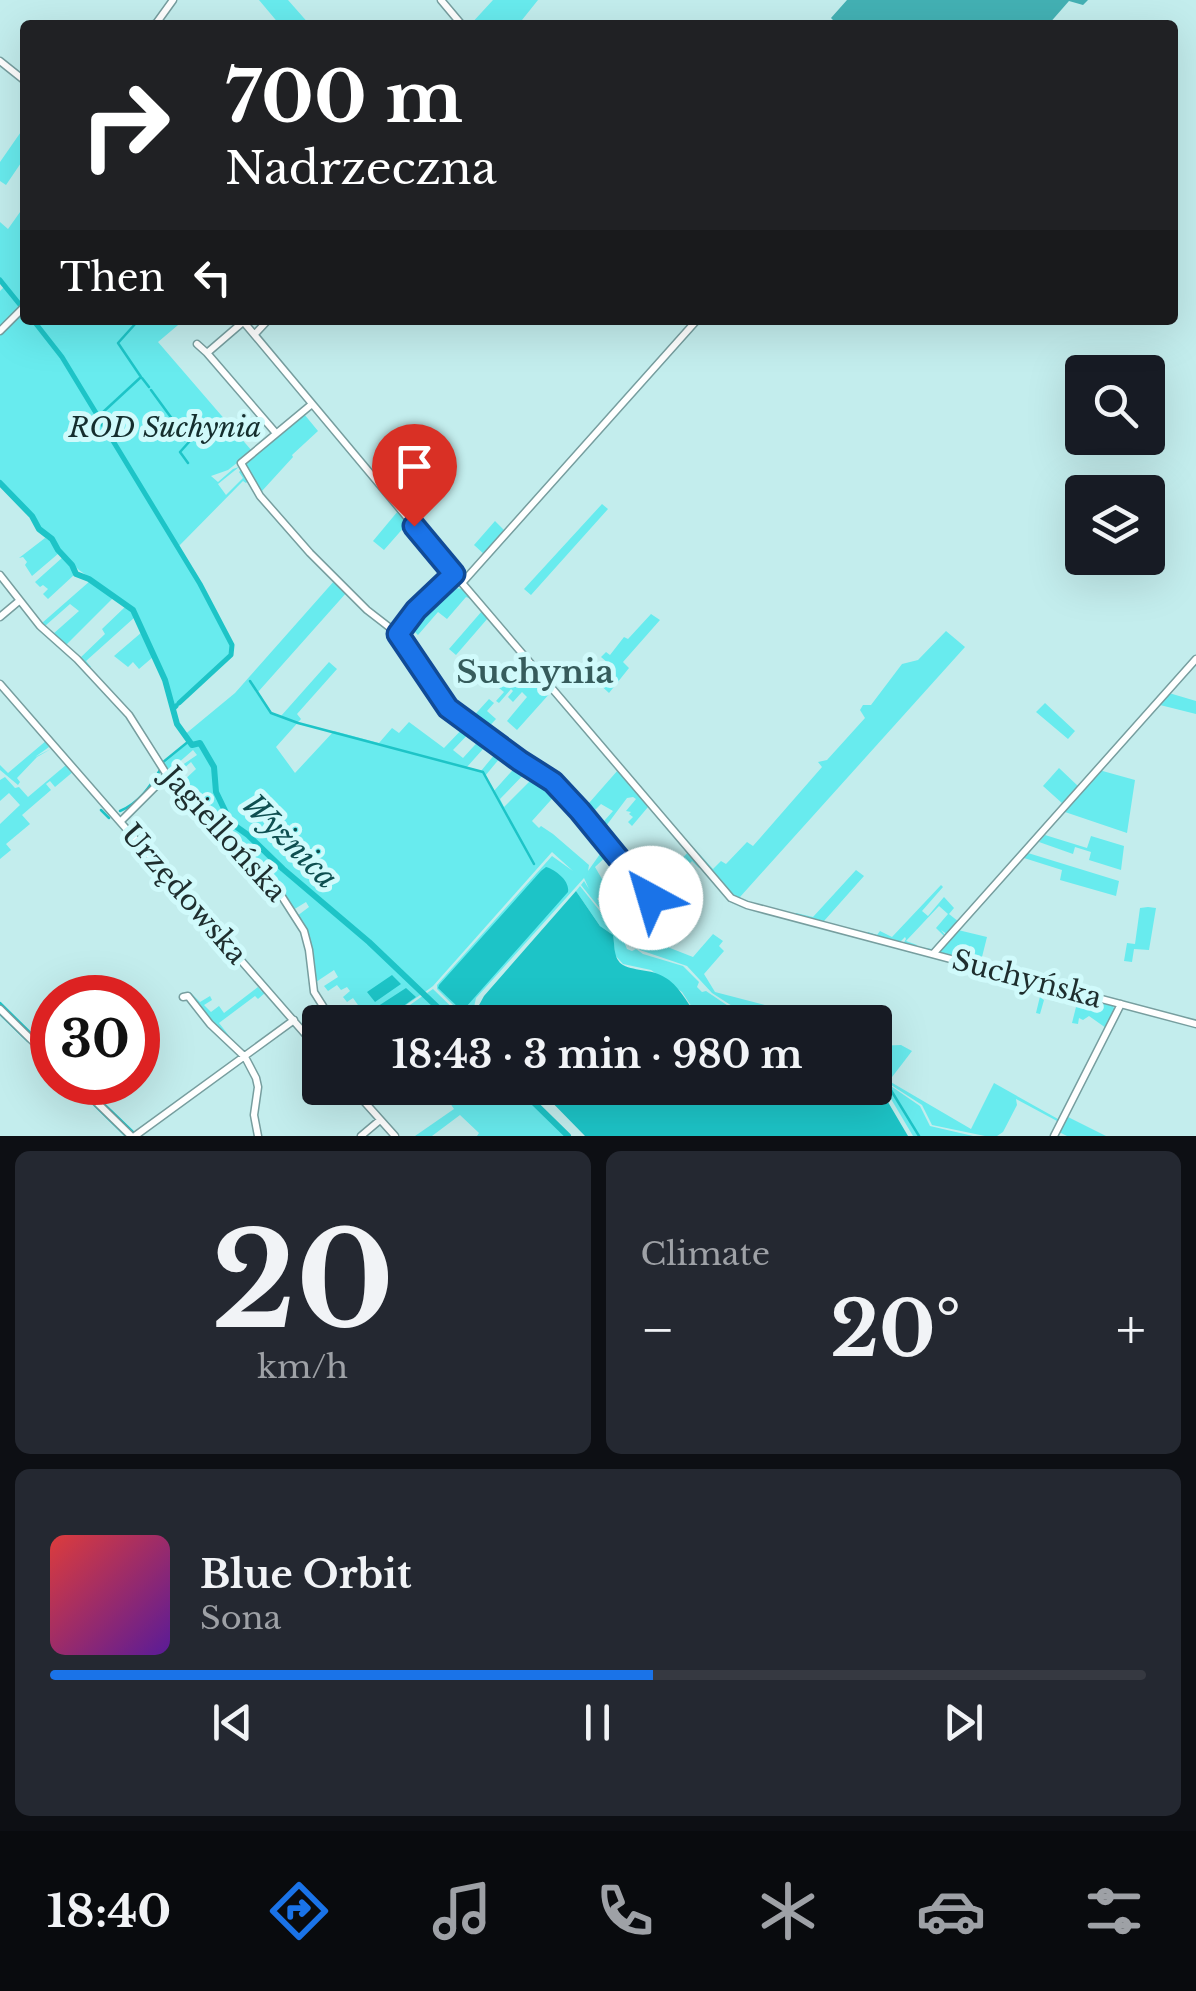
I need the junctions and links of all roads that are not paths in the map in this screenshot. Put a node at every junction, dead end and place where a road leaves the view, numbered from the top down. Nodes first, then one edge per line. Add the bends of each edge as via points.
1 (441, 0) edge
2 (458, 20) edge
3 (0, 61) edge
4 (20, 77) edge
5 (20, 311) edge
6 (238, 325) edge
7 (247, 325) edge
8 (263, 325) edge
9 (693, 325) edge
10 (0, 332) edge
11 (255, 334) junction
12 (197, 344) dead end
13 (207, 352) junction
14 (312, 404) junction
15 (275, 432) junction
16 (454, 574) junction
17 (0, 575) edge
18 (462, 584) junction
19 (19, 601) junction
20 (0, 616) edge
21 (398, 634) junction
22 (1196, 659) edge
23 (3, 687) edge
24 (167, 775) junction
25 (121, 820) junction
26 (643, 913) dead end
27 (933, 954) junction
28 (185, 996) dead end
29 (1120, 1004) junction
30 (322, 1005) edge
31 (0, 1009) edge
32 (294, 1020) junction
33 (1196, 1024) edge
34 (302, 1029) edge
35 (30, 1038) edge
36 (245, 1057) junction
37 (100, 1105) edge
38 (367, 1105) edge
39 (380, 1120) junction
40 (133, 1136) edge
41 (258, 1136) edge
42 (361, 1136) edge
43 (394, 1136) edge
44 (1054, 1136) edge

1 - 2 street
3 - 4 street
5 - 10 street
6 - 13 street
7 - 11 street
8 - 11 street
9 - 18 street
11 - 14 street
12 - 13 street
13 - 15 street
14 - 15 street
14 - 16 street
15 - 21 street via 240,464 260,496 336,578
16 - 18 street
16 - 21 street
17 - 19 street, Jagiellońska
18 - 27 street, Suchyńska via 724,892
19 - 20 street
19 - 24 street, Jagiellońska via 129,716
21 - 26 street via 448,708 553,782 580,811 649,894
22 - 27 street
23 - 25 street, Urzędowska
24 - 25 street
24 - 30 street, Jagiellońska via 279,892 304,930
25 - 32 street, Urzędowska
27 - 29 street, Suchyńska
28 - 36 street
29 - 33 street, Suchyńska
29 - 44 street
31 - 35 street
32 - 34 street, Urzędowska
32 - 36 street
36 - 40 street
36 - 41 street via 258,1084
37 - 40 street
38 - 39 street
39 - 42 street
39 - 43 street

